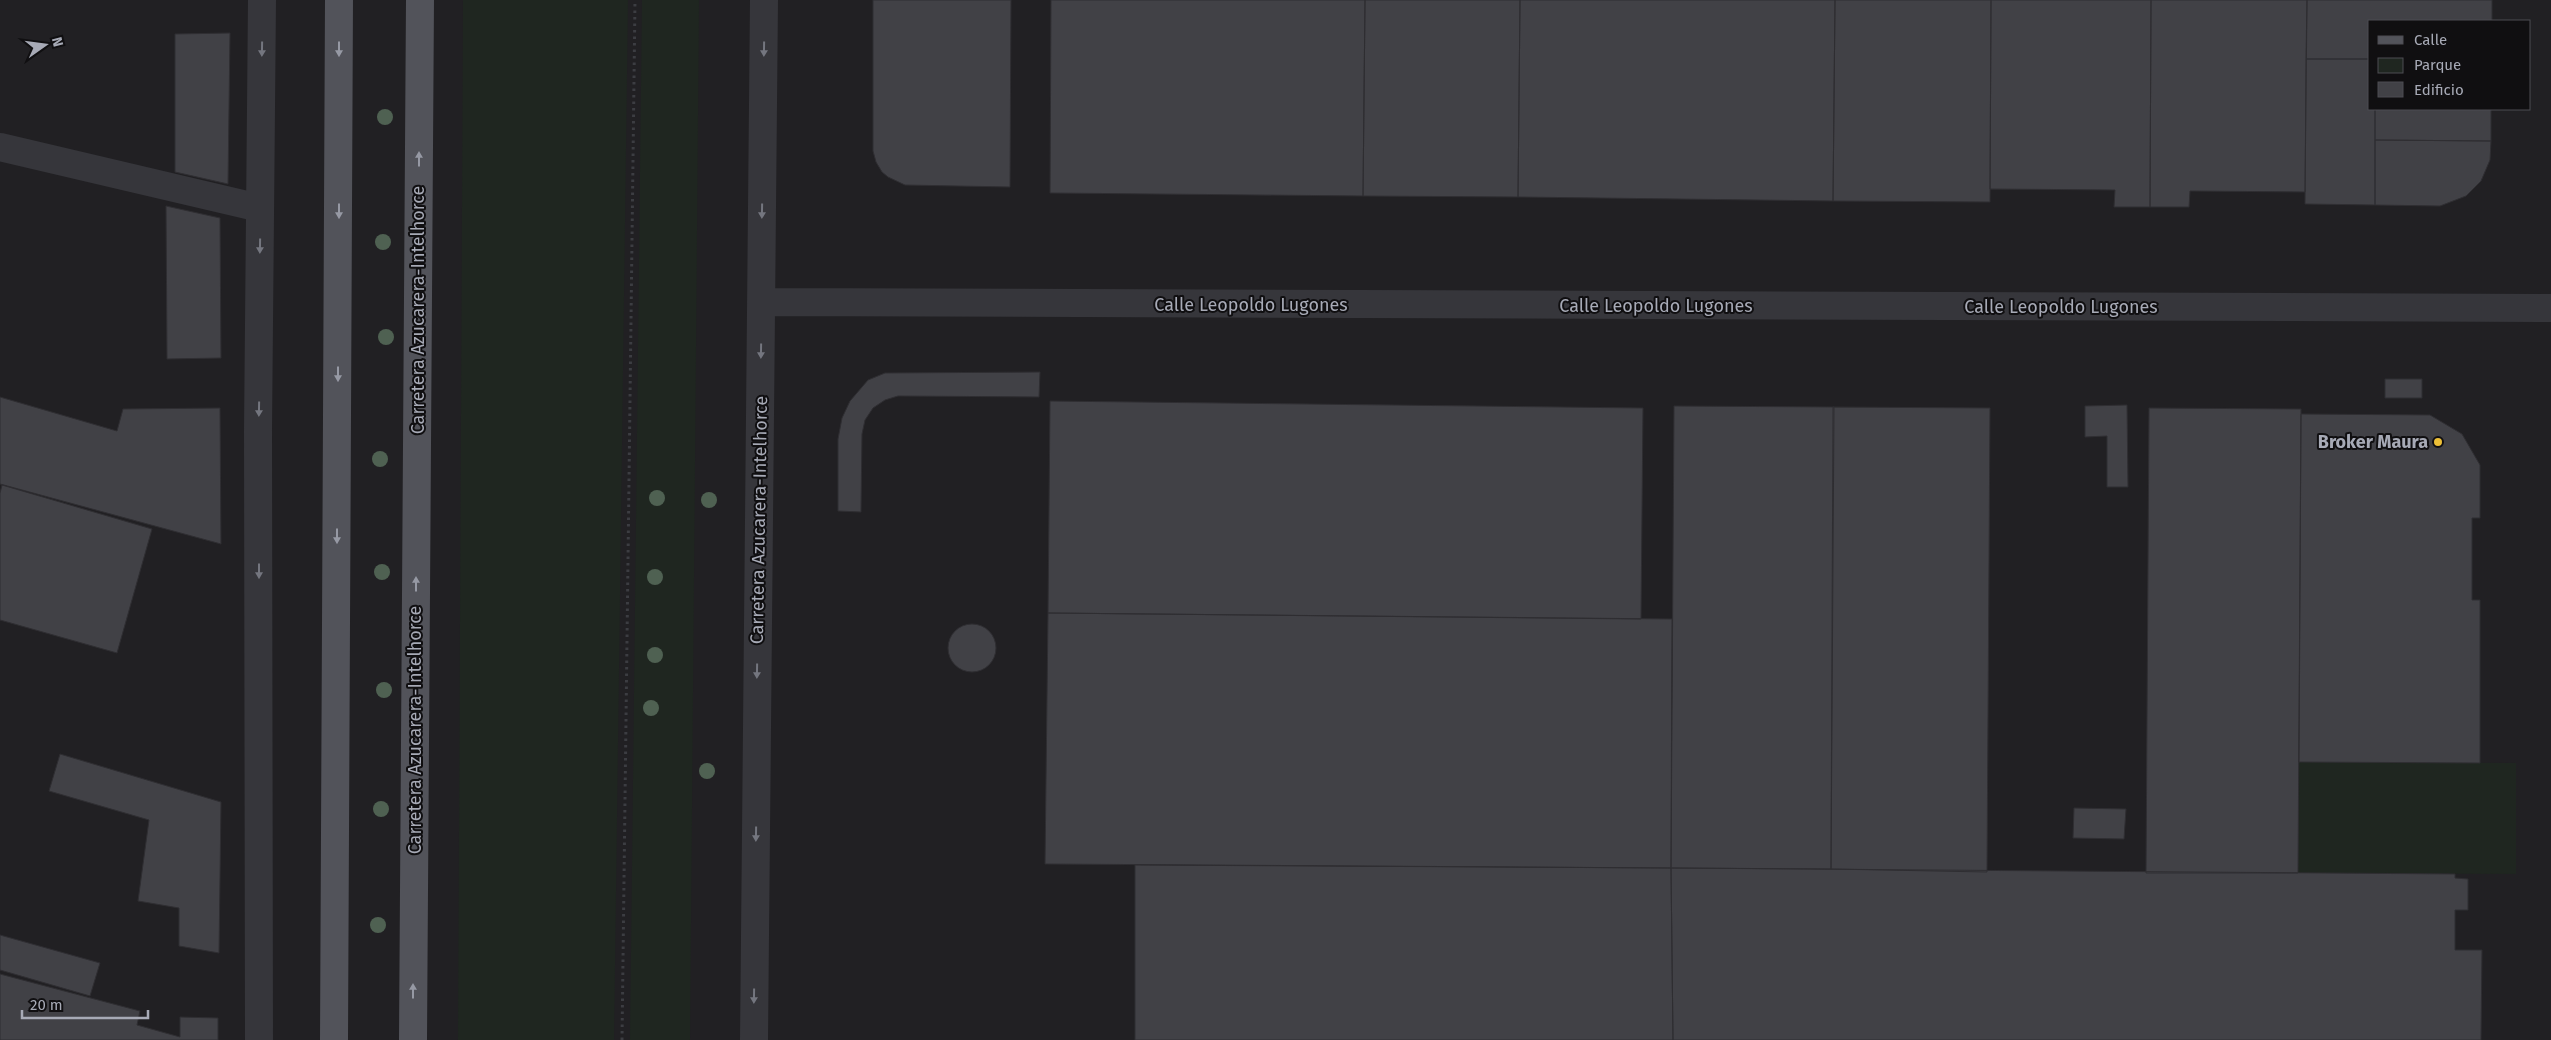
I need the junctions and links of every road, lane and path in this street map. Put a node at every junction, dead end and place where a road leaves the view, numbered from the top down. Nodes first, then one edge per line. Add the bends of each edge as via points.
1 (262, 0) edge
2 (340, 0) edge
3 (420, 0) edge
4 (635, 0) edge
5 (764, 0) edge
6 (0, 147) edge
7 (260, 208) junction
8 (761, 302) junction
9 (2551, 308) edge
10 (260, 1040) edge
11 (334, 1040) edge
12 (413, 1040) edge
13 (622, 1040) edge
14 (754, 1040) edge

1 -> 7 street
2 -> 11 main road
12 -> 3 main road, Carretera Azucarera-Intelhorce
4 - 13 path
5 -> 8 street, Carretera Azucarera-Intelhorce
6 - 7 street
7 -> 10 street
8 - 9 street, Calle Leopoldo Lugones
8 -> 14 street, Carretera Azucarera-Intelhorce

